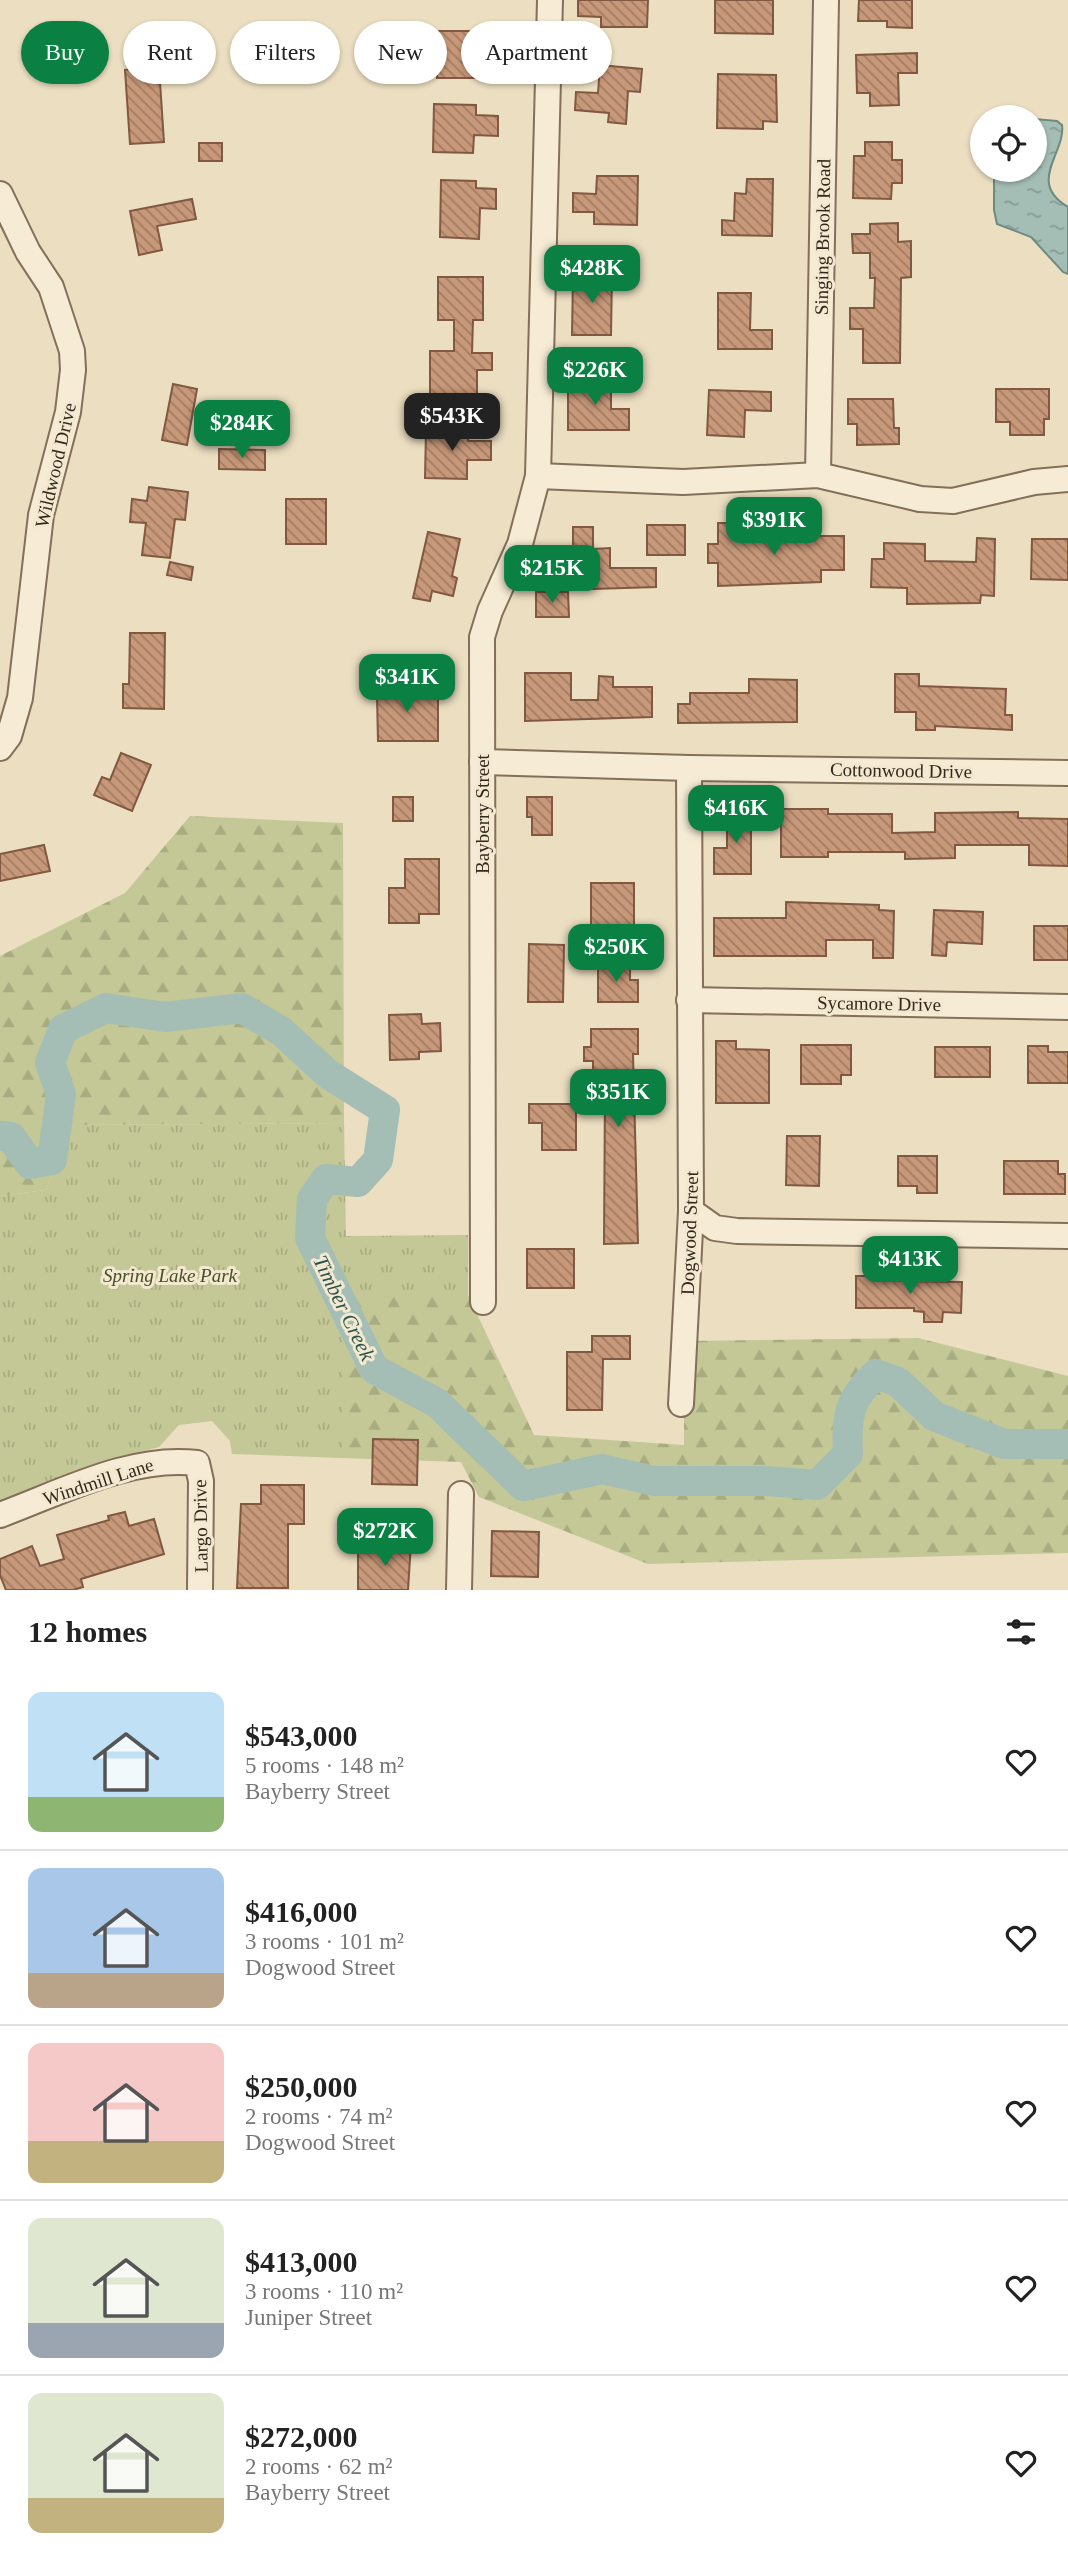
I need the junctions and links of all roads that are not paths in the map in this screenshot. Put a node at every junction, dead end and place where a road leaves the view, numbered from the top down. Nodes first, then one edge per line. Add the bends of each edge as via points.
1 (550, 0) edge
2 (826, 0) edge
3 (0, 194) edge
4 (818, 475) junction
5 (538, 476) junction
6 (1068, 480) edge
7 (0, 748) edge
8 (482, 762) junction
9 (689, 768) junction
10 (1068, 773) edge
11 (689, 1000) junction
12 (1068, 1007) edge
13 (691, 1211) junction
14 (1068, 1236) edge
15 (483, 1303) dead end
16 (681, 1404) dead end
17 (197, 1463) joint
18 (461, 1494) dead end
19 (0, 1514) edge
20 (200, 1590) edge
21 (459, 1590) edge

1 - 5 street, Bayberry Street
2 - 4 street, Singing Brook Road
3 - 7 street, Wildwood Drive via 51,287 72,351 73,370 68,412 41,515 20,698 9,736
4 - 5 street via 683,482
4 - 6 street via 920,499 953,501 1034,482
5 - 8 street, Bayberry Street via 520,544 482,637
8 - 9 street, Cottonwood Drive
8 - 15 street, Bayberry Street
9 - 10 street, Cottonwood Drive
9 - 11 street, Dogwood Street
11 - 12 street, Sycamore Drive
11 - 13 street, Dogwood Street
13 - 14 street via 715,1228 737,1231
13 - 16 street, Dogwood Street
17 - 19 street, Windmill Lane via 168,1459 131,1467
17 - 20 street, Largo Drive via 201,1481
18 - 21 street

